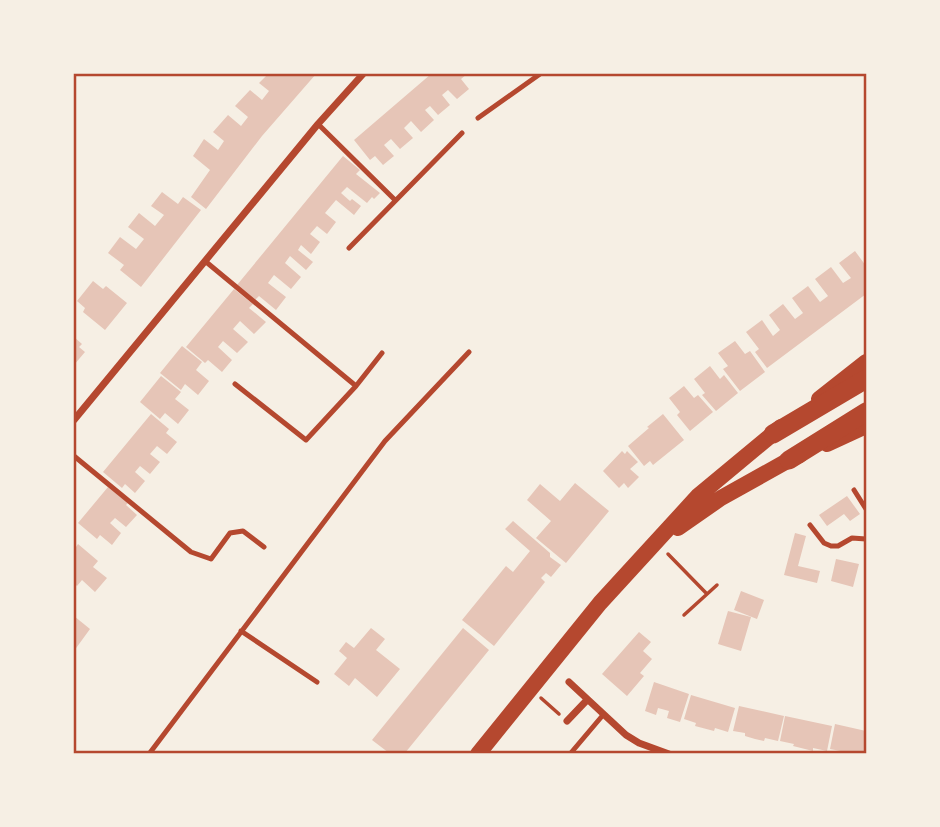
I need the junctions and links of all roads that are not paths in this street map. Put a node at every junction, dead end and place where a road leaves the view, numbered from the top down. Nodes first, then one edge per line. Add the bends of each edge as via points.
1 (363, 74) edge
2 (540, 74) edge
3 (478, 118) dead end
4 (318, 124) junction
5 (462, 134) dead end
6 (395, 200) junction
7 (349, 248) dead end
8 (205, 261) junction
9 (469, 352) dead end
10 (382, 353) dead end
11 (866, 362) edge
12 (866, 379) edge
13 (235, 384) dead end
14 (356, 386) junction
15 (866, 412) edge
16 (74, 420) edge
17 (866, 426) edge
18 (773, 434) junction
19 (74, 456) edge
20 (789, 460) junction
21 (854, 490) dead end
22 (866, 509) edge
23 (810, 526) dead end
24 (866, 539) edge
25 (656, 542) junction
26 (264, 547) dead end
27 (241, 631) junction
28 (317, 682) dead end
29 (569, 682) dead end
30 (587, 700) junction
31 (603, 715) junction
32 (567, 721) dead end
33 (149, 754) edge
34 (478, 754) edge
35 (570, 754) edge
36 (669, 754) edge

1 - 4 street
2 - 3 lane
4 - 6 lane
4 - 8 street
5 - 6 lane
6 - 7 lane
8 - 14 lane
8 - 16 street
9 - 27 lane via 386,441
10 - 14 lane
11 - 18 main road
12 - 18 highway
13 - 14 lane via 306,440
15 - 20 highway
17 - 20 main road
18 - 25 main road via 698,496
19 - 26 lane via 191,552 211,559 230,533 243,531
20 - 25 main road
21 - 22 lane
23 - 24 lane via 831,546 852,538
25 - 34 main road via 600,603
27 - 28 lane
27 - 33 lane
29 - 30 street
30 - 31 street
30 - 32 street
31 - 35 lane
31 - 36 street via 639,743

